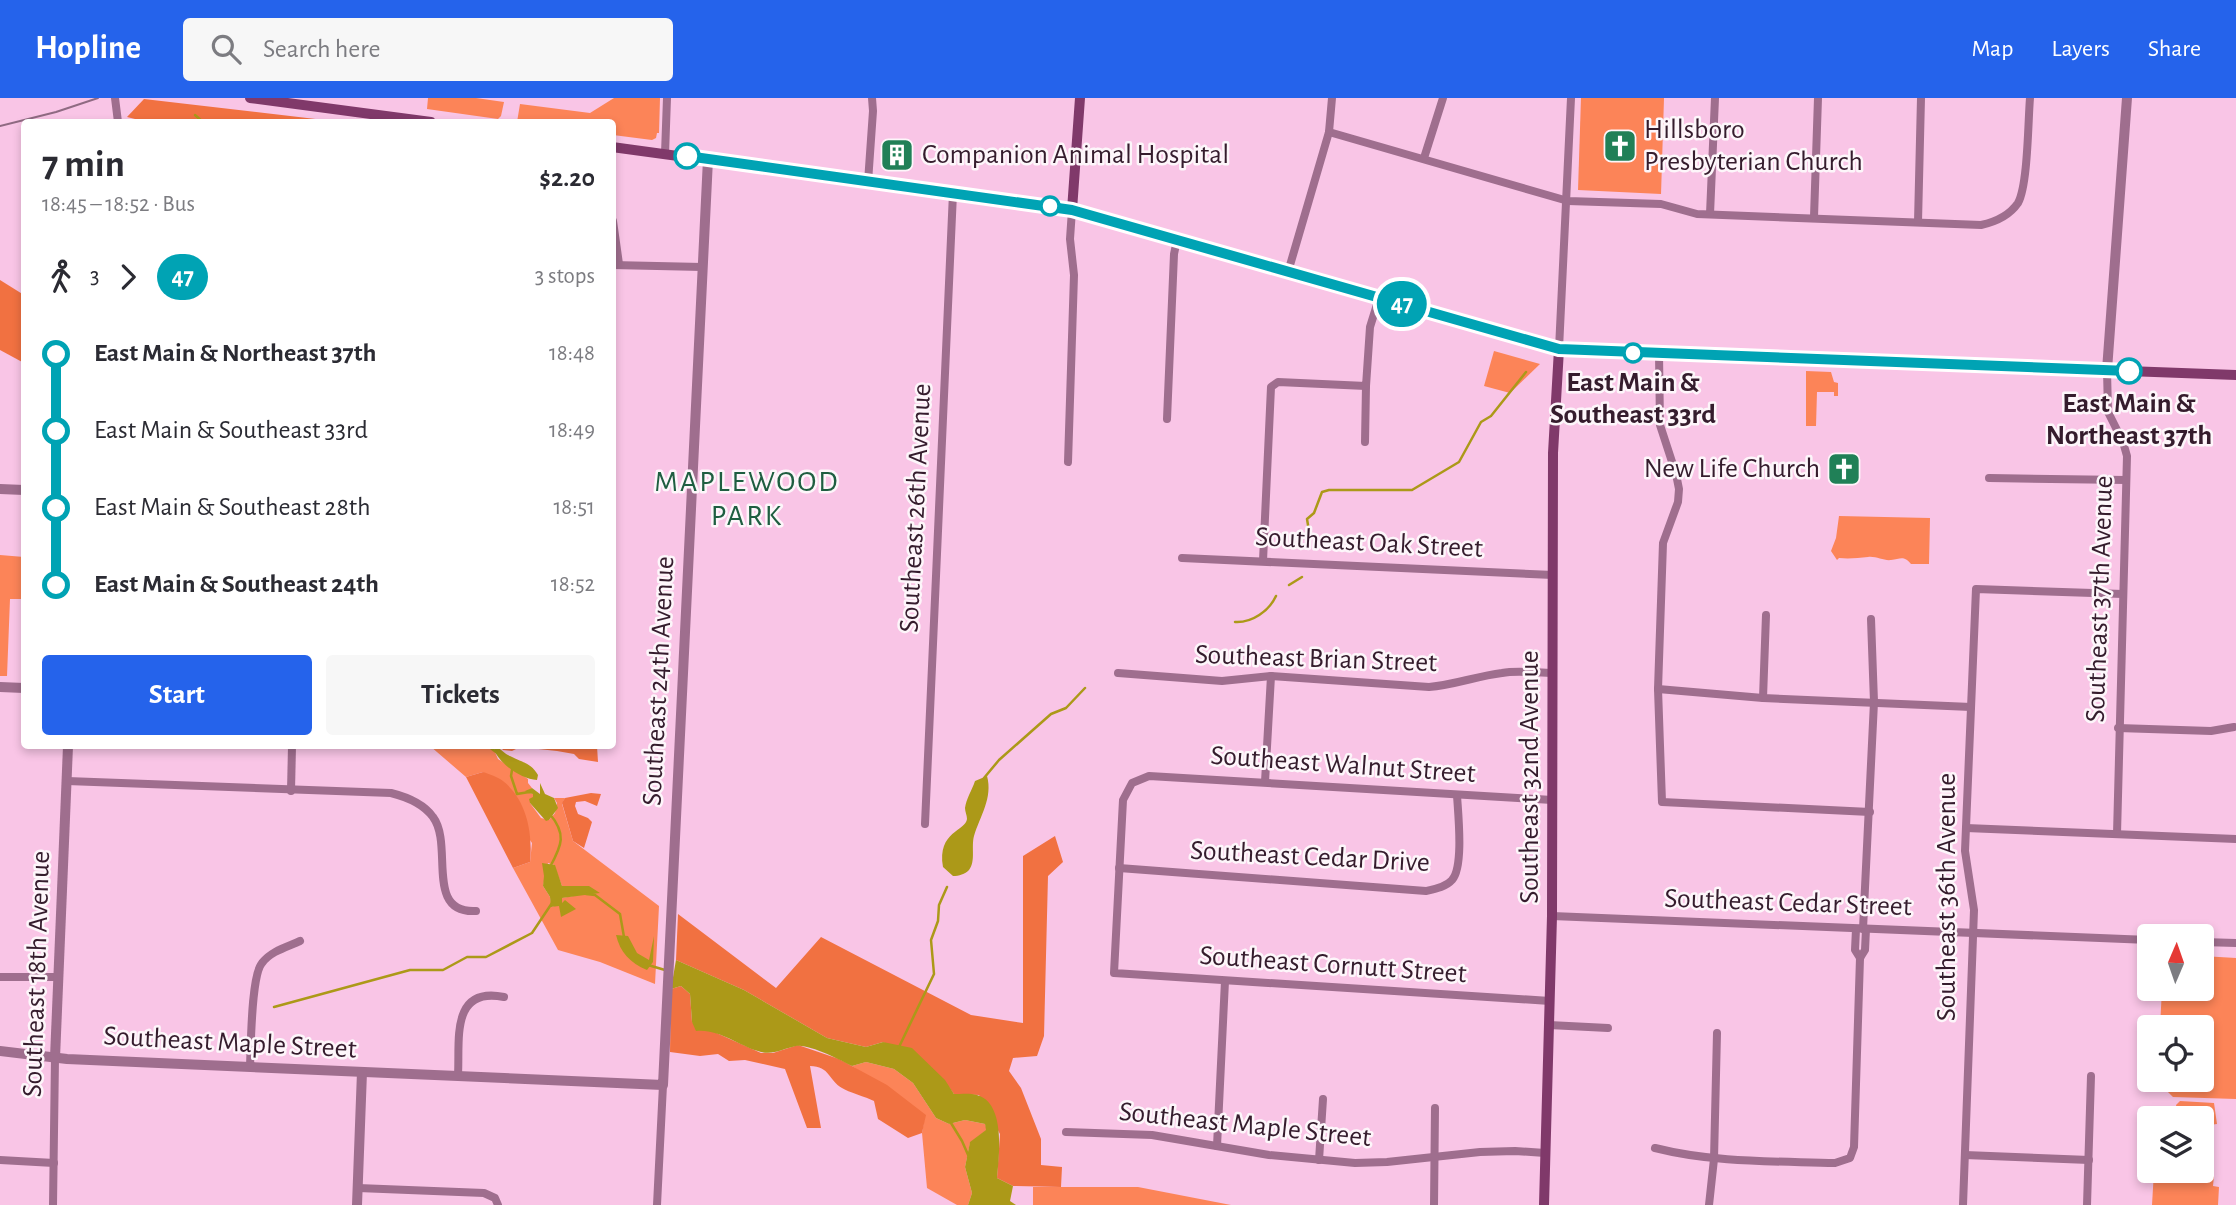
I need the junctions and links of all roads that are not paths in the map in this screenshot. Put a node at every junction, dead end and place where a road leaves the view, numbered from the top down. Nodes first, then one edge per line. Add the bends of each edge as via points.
1 (115, 98) edge
2 (250, 98) edge
3 (667, 98) edge
4 (872, 98) edge
5 (1080, 98) edge
6 (1332, 98) edge
7 (1443, 98) edge
8 (1571, 98) edge
9 (1715, 98) edge
10 (1818, 98) edge
11 (1921, 98) edge
12 (2030, 98) edge
13 (2127, 98) edge
14 (118, 119) edge
15 (408, 119) edge
16 (1329, 132) junction
17 (616, 148) edge
18 (665, 154) junction
19 (1424, 158) junction
20 (708, 159) junction
21 (868, 182) junction
22 (953, 193) junction
23 (1568, 201) junction
24 (1072, 210) junction
25 (1710, 214) junction
26 (1814, 218) junction
27 (1918, 222) junction
28 (1177, 240) junction
29 (616, 265) edge
30 (702, 267) junction
31 (1288, 272) junction
32 (1379, 298) junction
33 (1559, 349) junction
34 (1659, 354) junction
35 (2107, 370) junction
36 (2236, 375) edge
37 (1366, 386) junction
38 (1167, 419) dead end
39 (1365, 442) dead end
40 (1068, 462) dead end
41 (1989, 478) dead end
42 (2126, 480) junction
43 (0, 489) edge
44 (21, 490) edge
45 (1182, 558) dead end
46 (1263, 561) junction
47 (1553, 575) junction
48 (2123, 594) junction
49 (1766, 615) dead end
50 (1871, 619) dead end
51 (1118, 673) dead end
52 (1553, 673) junction
53 (1270, 676) junction
54 (0, 687) edge
55 (21, 688) edge
56 (1658, 689) junction
57 (1763, 698) junction
58 (1874, 702) junction
59 (1971, 707) junction
60 (2234, 727) dead end
61 (2119, 728) junction
62 (68, 749) edge
63 (292, 749) edge
64 (67, 781) junction
65 (1265, 782) junction
66 (291, 791) junction
67 (1457, 795) junction
68 (1552, 800) junction
69 (1870, 812) junction
70 (925, 824) dead end
71 (1966, 828) junction
72 (2117, 834) junction
73 (2236, 839) edge
74 (1119, 868) junction
75 (476, 911) dead end
76 (1552, 916) junction
77 (1862, 929) junction
78 (1974, 933) junction
79 (2137, 940) edge
80 (300, 941) dead end
81 (2214, 942) edge
82 (2236, 943) edge
83 (0, 977) edge
84 (59, 977) junction
85 (1225, 981) junction
86 (504, 997) dead end
87 (1550, 1001) junction
88 (1549, 1025) junction
89 (1608, 1028) dead end
90 (1717, 1033) dead end
91 (0, 1051) edge
92 (55, 1058) junction
93 (250, 1066) junction
94 (362, 1072) junction
95 (458, 1076) junction
96 (2091, 1076) dead end
97 (663, 1084) junction
98 (1323, 1099) dead end
99 (1434, 1108) dead end
100 (1066, 1132) dead end
101 (1217, 1146) junction
102 (1656, 1148) dead end
103 (1545, 1153) junction
104 (1965, 1155) junction
105 (1435, 1158) junction
106 (1714, 1158) junction
107 (0, 1160) edge
108 (1319, 1160) junction
109 (2088, 1160) junction
110 (54, 1163) junction
111 (358, 1188) junction
112 (52, 1205) edge
113 (357, 1205) edge
114 (498, 1205) edge
115 (657, 1205) edge
116 (1434, 1205) edge
117 (1544, 1205) edge
118 (1709, 1205) edge
119 (1963, 1205) edge
120 (2087, 1205) edge

1 - 14 street
2 - 15 main road
3 - 18 street
4 - 21 street
5 - 24 main road
6 - 16 street
7 - 19 street
8 - 23 street
9 - 25 street
10 - 26 street
11 - 27 street
12 - 27 street via 2021,193 2010,212 1981,225
13 - 35 street
16 - 19 street
16 - 31 street
17 - 18 main road
18 - 20 main road
19 - 23 street
20 - 21 main road
20 - 30 street, Southeast 24th Avenue
21 - 22 main road
22 - 24 main road
22 - 70 street, Southeast 26th Avenue
23 - 25 street via 1661,204
23 - 33 street
24 - 28 main road
24 - 40 street
25 - 26 street
26 - 27 street
28 - 31 main road
28 - 38 street
29 - 30 street
30 - 97 street, Southeast 24th Avenue
31 - 32 main road
32 - 33 main road
32 - 37 street via 1370,327
33 - 34 main road
33 - 47 main road, Southeast 32nd Avenue
34 - 35 main road
34 - 56 street via 1660,425 1679,489 1662,542
35 - 36 main road
35 - 42 street, Southeast 37th Avenue via 2108,412 2126,447
37 - 39 street
37 - 46 street via 1278,382 1271,387
41 - 42 street
42 - 48 street, Southeast 37th Avenue
43 - 44 street
45 - 46 street, Southeast Oak Street
46 - 47 street, Southeast Oak Street
47 - 52 main road, Southeast 32nd Avenue
48 - 59 street, Southeast 36th Avenue via 1976,589
48 - 61 street, Southeast 37th Avenue
49 - 57 street
50 - 58 street
51 - 53 street, Southeast Brian Street via 1222,681
52 - 53 street, Southeast Brian Street via 1505,672 1429,687
52 - 68 main road, Southeast 32nd Avenue
53 - 65 street
54 - 55 street
56 - 57 street
56 - 69 street via 1662,802
57 - 58 street
58 - 59 street
58 - 69 street
59 - 71 street, Southeast 36th Avenue
60 - 61 street via 2211,731
61 - 72 street, Southeast 37th Avenue
62 - 64 street, Southeast 18th Avenue
63 - 66 street
64 - 66 street
64 - 84 street, Southeast 18th Avenue
65 - 67 street, Southeast Walnut Street
65 - 74 street, Southeast Walnut Street via 1149,776 1132,783 1123,800
66 - 75 street via 391,793 421,804 441,833 443,884 449,901 455,908
67 - 68 street, Southeast Walnut Street
67 - 74 street, Southeast Cedar Drive via 1458,863 1453,879 1441,888 1426,891
68 - 76 main road, Southeast 32nd Avenue
69 - 77 street
71 - 72 street
71 - 78 street, Southeast 36th Avenue
72 - 73 street
74 - 85 street, Southeast Cornutt Street via 1114,974
76 - 77 street, Southeast Cedar Street
76 - 87 main road, Southeast 32nd Avenue
77 - 78 street, Southeast Cedar Street
77 - 106 street via 1865,950 1860,958 1850,1158 1835,1163
78 - 79 street, Southeast Cedar Street
78 - 104 street, Southeast 36th Avenue
80 - 93 street via 269,955 259,965
81 - 82 street
83 - 84 street
84 - 92 street, Southeast 18th Avenue
85 - 87 street, Southeast Cornutt Street
85 - 101 street
86 - 95 street via 490,995 465,1007
87 - 88 main road, Southeast 32nd Avenue
88 - 89 street
88 - 103 main road, Southeast 32nd Avenue
90 - 106 street
91 - 92 street, Southeast Maple Street
92 - 93 street, Southeast Maple Street
92 - 110 street, Southeast 18th Avenue
93 - 94 street, Southeast Maple Street
94 - 95 street, Southeast Maple Street
94 - 111 street
95 - 97 street, Southeast Maple Street
96 - 109 street
97 - 115 street, Southeast 24th Avenue
98 - 108 street
99 - 105 street
100 - 101 street, Southeast Maple Street via 1152,1135
101 - 108 street, Southeast Maple Street
102 - 106 street
103 - 105 street, Southeast Maple Street
103 - 117 main road, Southeast 32nd Avenue
104 - 109 street
104 - 119 street, Southeast 36th Avenue
105 - 108 street, Southeast Maple Street
105 - 116 street
106 - 118 street
107 - 110 street
109 - 120 street
110 - 112 street, Southeast 18th Avenue
111 - 113 street
111 - 114 street via 484,1193

